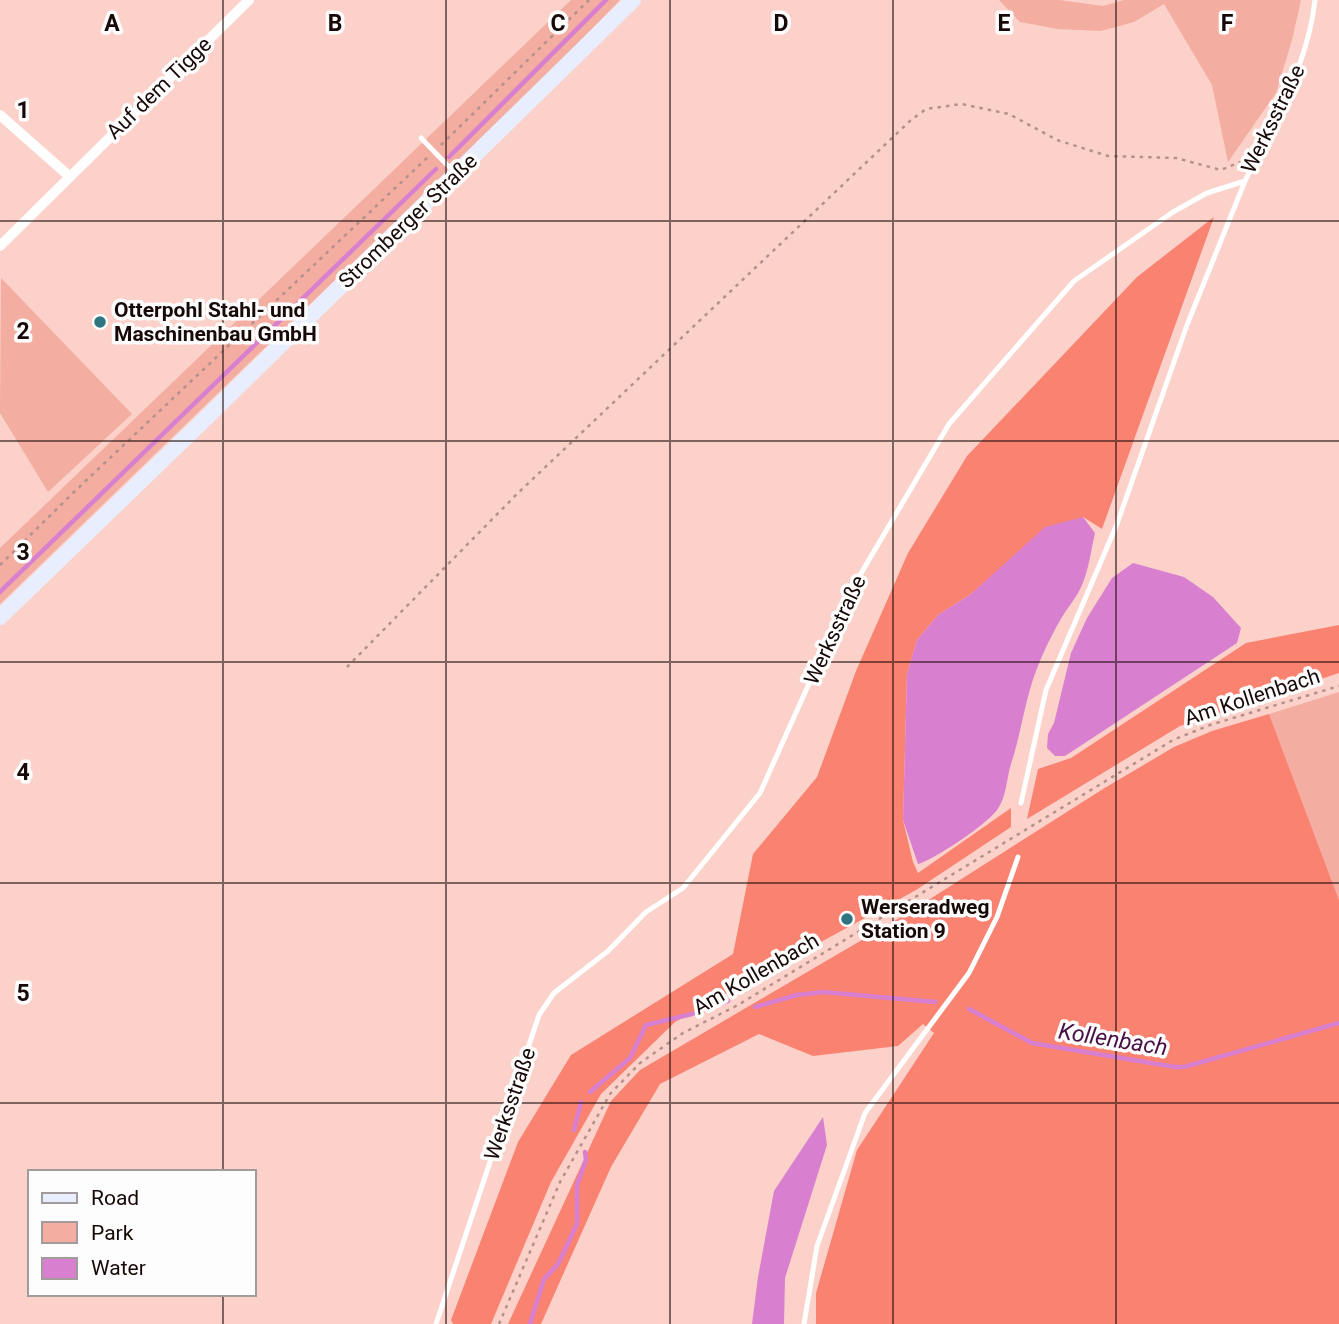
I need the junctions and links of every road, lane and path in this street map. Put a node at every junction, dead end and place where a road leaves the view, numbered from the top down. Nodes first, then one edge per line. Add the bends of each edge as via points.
1 (248, 0) edge
2 (589, 0) edge
3 (633, 0) edge
4 (1315, 0) edge
5 (0, 115) edge
6 (421, 138) dead end
7 (434, 152) junction
8 (1258, 154) junction
9 (456, 174) junction
10 (69, 176) junction
11 (1245, 180) junction
12 (0, 246) edge
13 (0, 565) edge
14 (0, 617) edge
15 (347, 667) dead end
16 (1339, 686) edge
17 (1021, 803) dead end
18 (1018, 857) dead end
19 (436, 1324) edge
20 (499, 1324) edge
21 (804, 1324) edge

1 - 10 street, Auf dem Tigge
2 - 7 path
3 - 9 main road, Stromberger Straße
4 - 8 lane, Werksstraße via 1298,72
5 - 10 street
6 - 7 lane
7 - 9 lane
7 - 13 path
8 - 11 lane, Werksstraße
8 - 15 path via 1221,170 1176,158 1108,156 1057,140 1009,114 962,104 926,109 517,494
9 - 14 main road, Stromberger Straße
10 - 12 street, Auf dem Tigge
11 - 17 lane via 1187,325 1117,524 1045,691
11 - 19 lane, Werksstraße via 1207,193 1173,212 1074,281 949,424 850,592 760,793 683,888 646,912 608,951 554,993 539,1015
16 - 20 path, Am Kollenbach via 1173,740 640,1063 610,1094 560,1182
18 - 21 lane via 997,917 969,973 865,1113 817,1246

